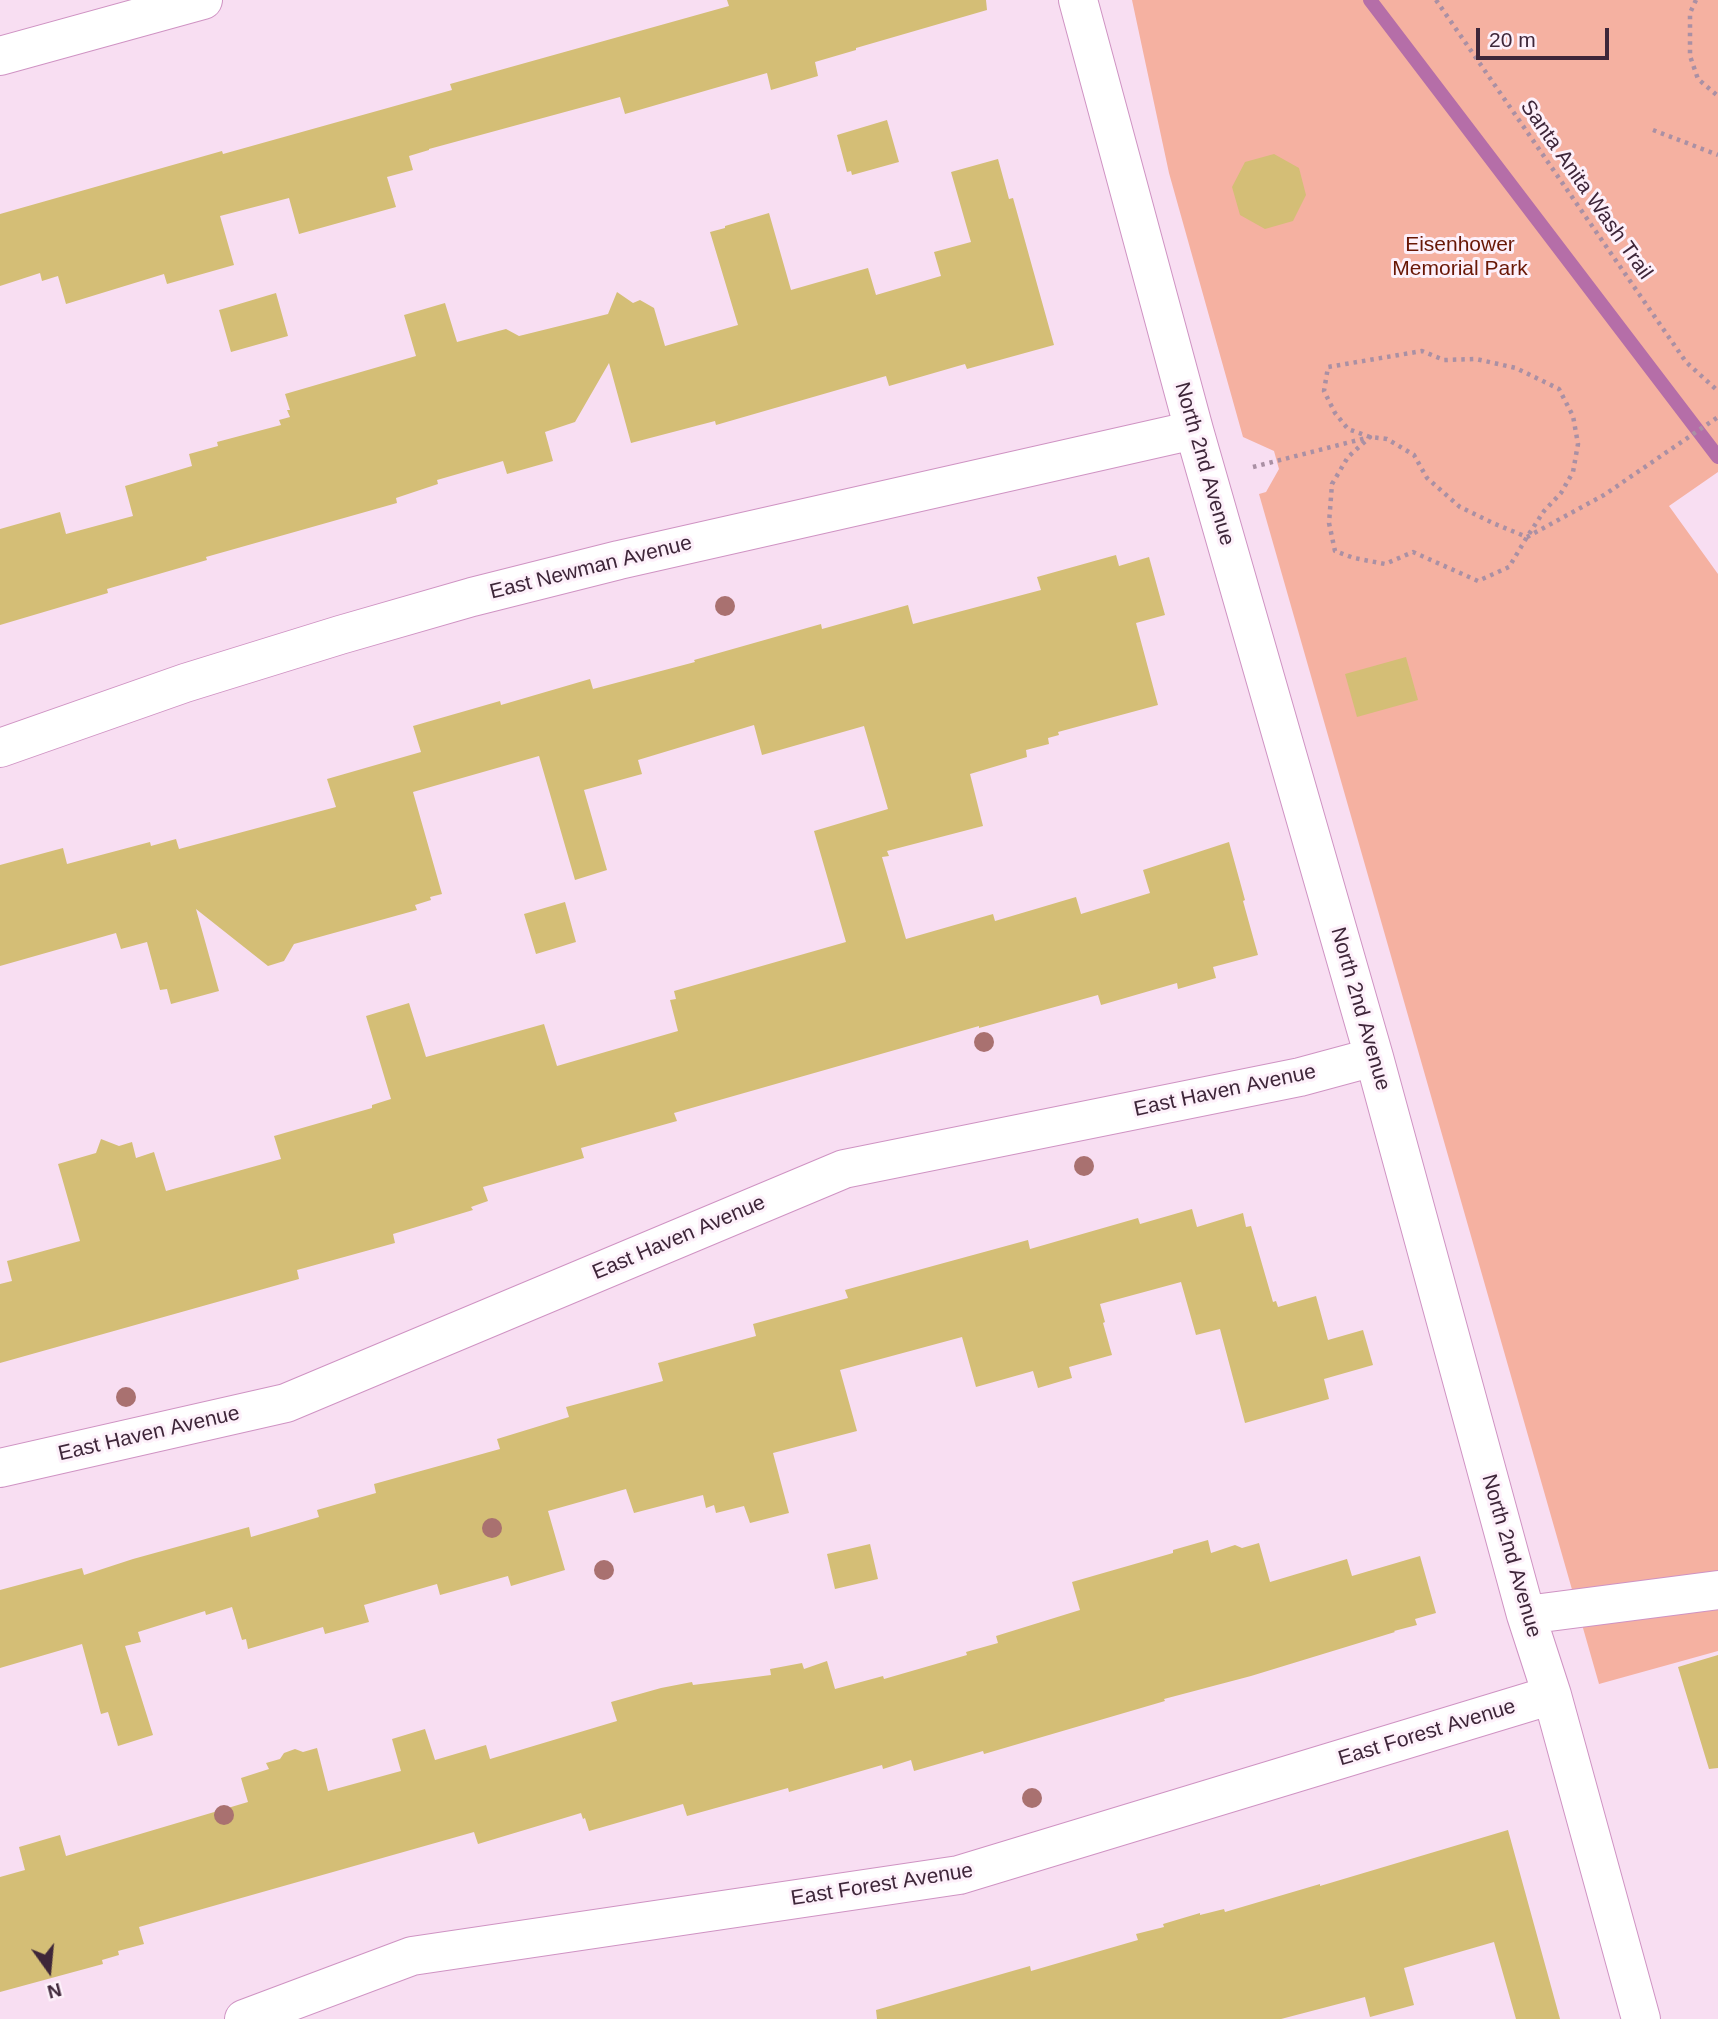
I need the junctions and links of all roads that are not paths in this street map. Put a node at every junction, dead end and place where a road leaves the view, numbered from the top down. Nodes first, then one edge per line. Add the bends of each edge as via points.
1 (203, 0) edge
2 (1078, 0) edge
3 (0, 56) edge
4 (1194, 430) junction
5 (0, 748) edge
6 (1374, 1057) junction
7 (0, 1468) edge
8 (1718, 1590) edge
9 (1526, 1615) junction
10 (1552, 1695) junction
11 (244, 2019) edge
12 (1641, 2019) edge

1 - 3 street
2 - 4 street, North 2nd Avenue
4 - 5 street, East Newman Avenue via 472,597 185,683
4 - 6 street, North 2nd Avenue
6 - 7 street, East Haven Avenue via 1300,1077 844,1169 286,1403
6 - 9 street, North 2nd Avenue
8 - 9 street
9 - 10 street, North 2nd Avenue
10 - 11 street, East Forest Avenue via 958,1875 412,1956
10 - 12 street, North 2nd Avenue

